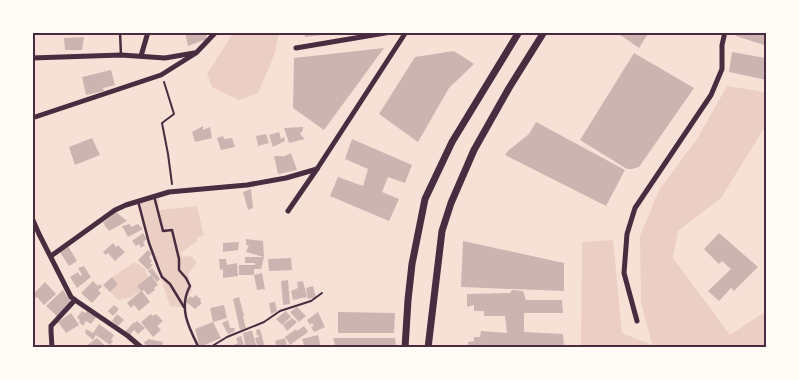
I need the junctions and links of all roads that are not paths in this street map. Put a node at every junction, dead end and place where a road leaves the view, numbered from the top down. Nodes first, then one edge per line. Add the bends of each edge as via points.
1 (120, 32) edge
2 (148, 32) edge
3 (216, 32) edge
4 (391, 32) edge
5 (406, 32) edge
6 (520, 32) edge
7 (544, 32) edge
8 (725, 32) edge
9 (296, 48) dead end
10 (196, 53) junction
11 (121, 55) junction
12 (141, 56) junction
13 (32, 58) edge
14 (32, 118) edge
15 (317, 169) junction
16 (154, 196) junction
17 (138, 201) junction
18 (288, 212) dead end
19 (32, 218) edge
20 (51, 256) junction
21 (75, 300) junction
22 (184, 308) junction
23 (637, 321) dead end
24 (52, 348) edge
25 (142, 348) edge
26 (199, 348) edge
27 (405, 348) edge
28 (428, 348) edge

1 - 11 lane
2 - 12 street
3 - 10 street
4 - 9 street
5 - 15 street
6 - 27 main road via 452,142 425,199 412,264
7 - 28 main road via 474,150 450,203 442,231
8 - 23 street via 722,70 711,95 634,208 627,234 624,273
10 - 12 street via 164,58
10 - 14 street via 161,74
11 - 12 street
11 - 13 street
15 - 16 street via 247,185
15 - 18 street
16 - 17 street
16 - 22 lane via 162,231 172,230 179,270 190,286 185,294
17 - 20 street via 115,210
17 - 22 lane via 162,277
19 - 20 street
20 - 21 street
21 - 24 street via 51,326
21 - 25 street
22 - 26 lane via 188,327

